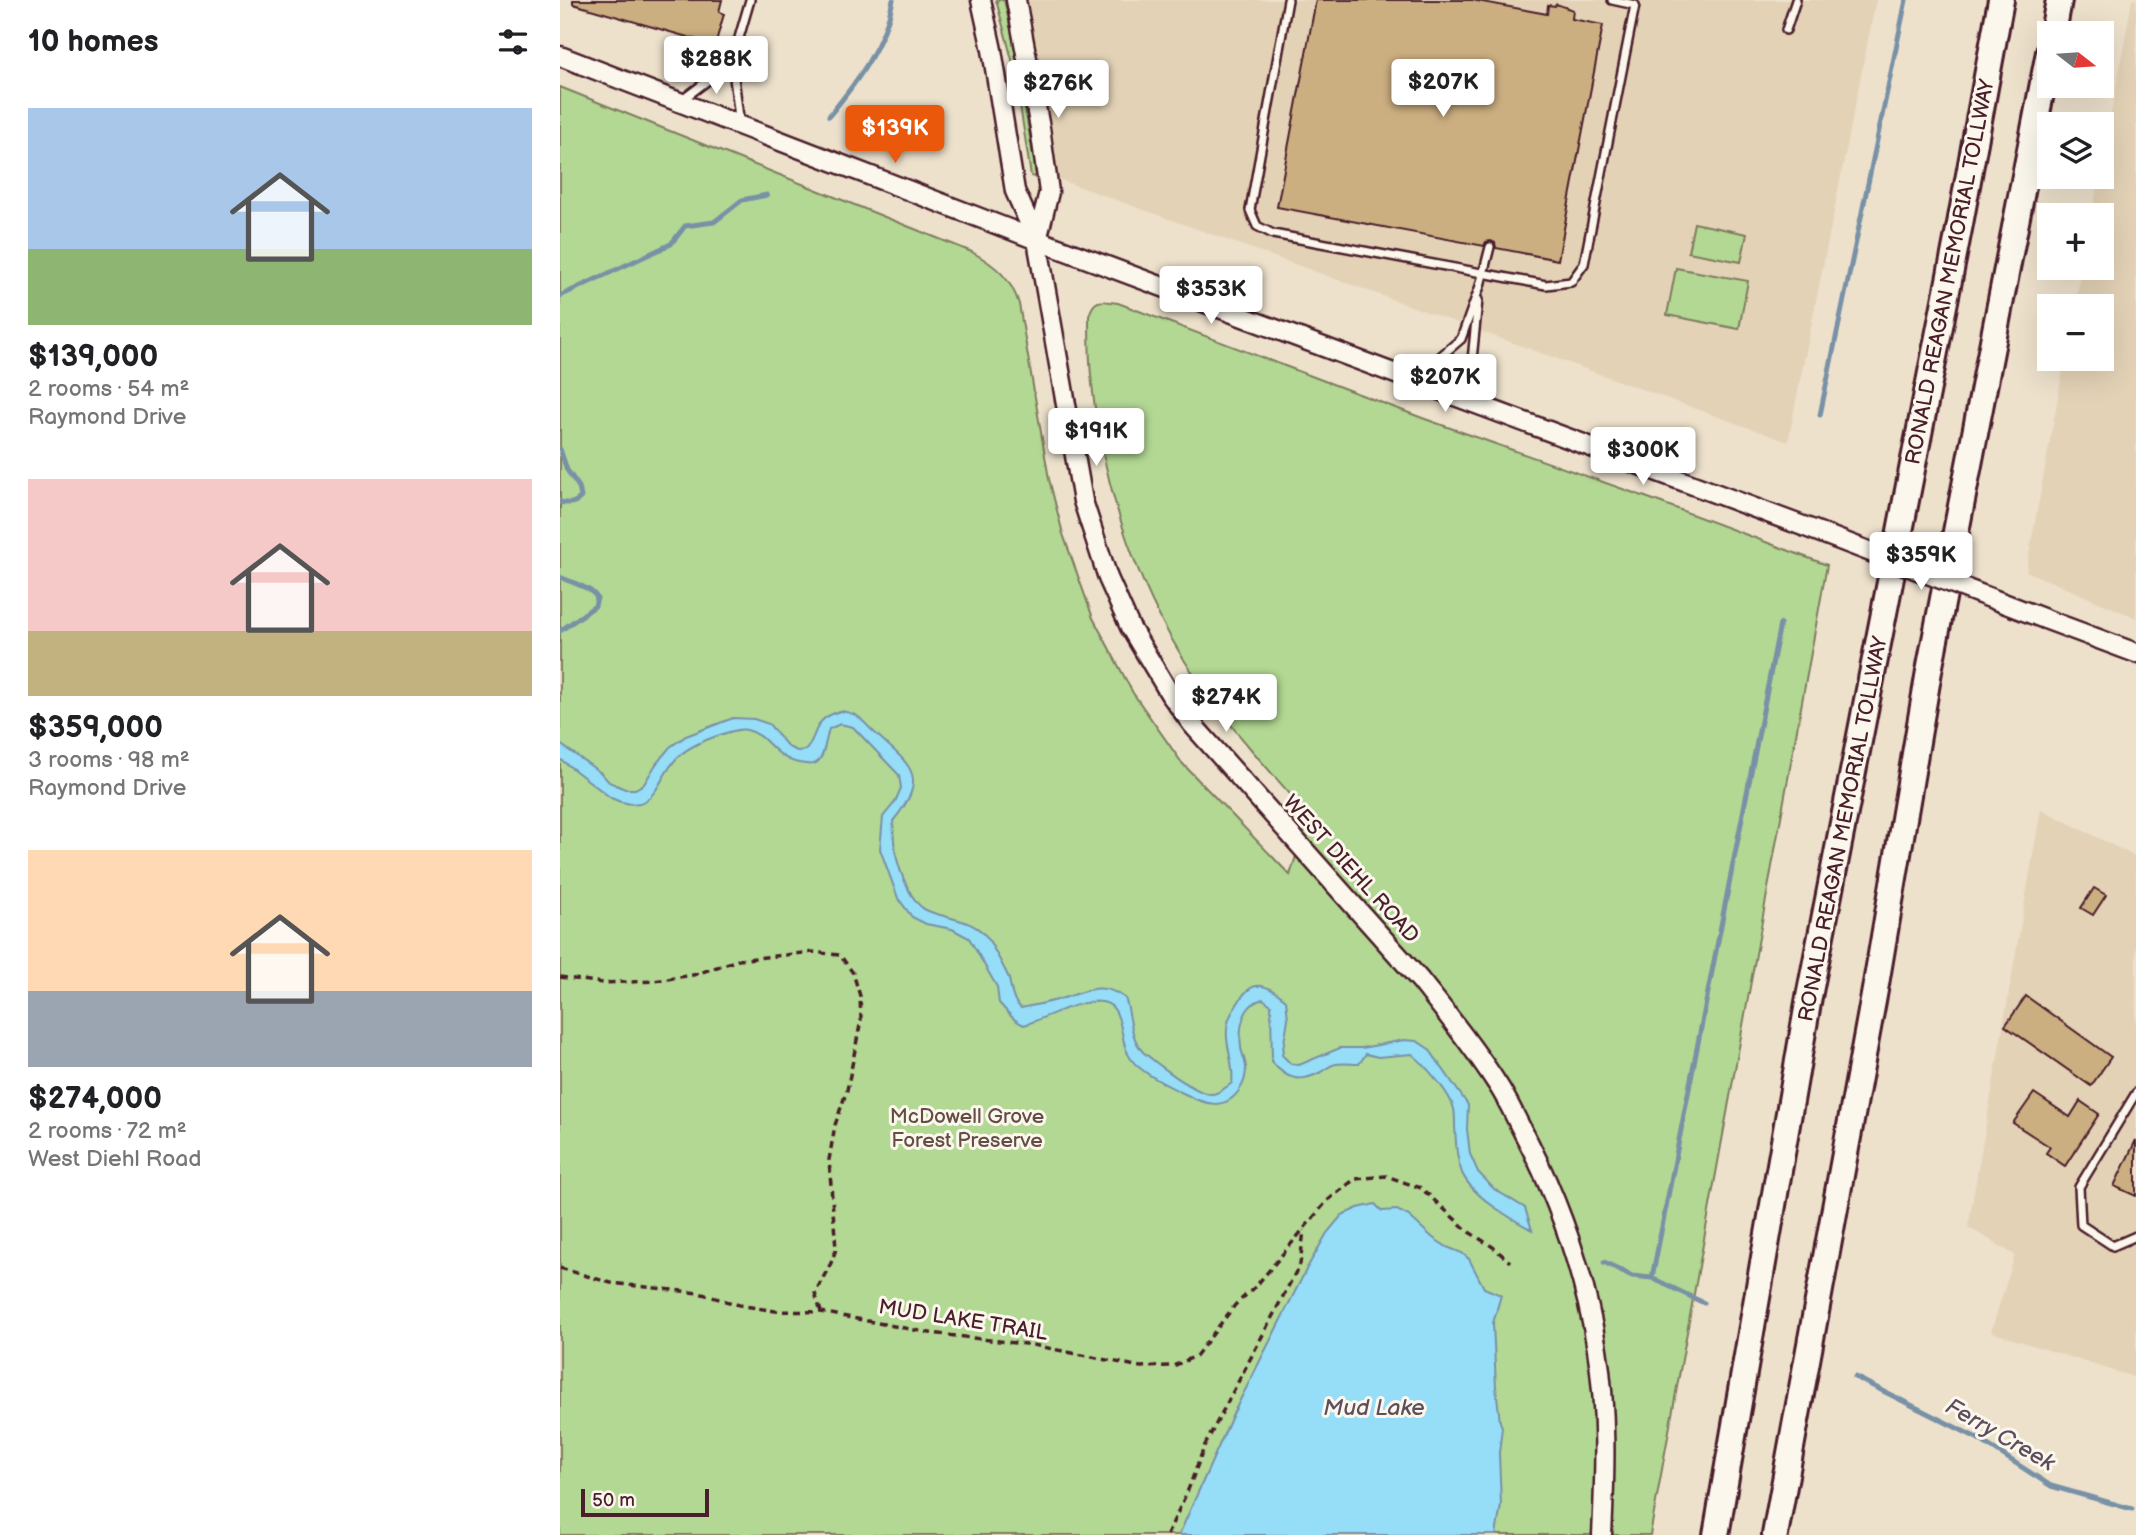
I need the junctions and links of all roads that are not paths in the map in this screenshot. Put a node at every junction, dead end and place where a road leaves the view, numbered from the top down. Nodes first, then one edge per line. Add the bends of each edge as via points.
1 (750, 0) edge
2 (981, 0) edge
3 (1016, 0) edge
4 (1288, 0) edge
5 (1612, 0) edge
6 (1796, 0) edge
7 (2001, 0) edge
8 (2059, 0) edge
9 (2055, 21) edge
10 (1786, 30) dead end
11 (560, 56) edge
12 (732, 62) junction
13 (2040, 98) edge
14 (679, 102) junction
15 (740, 126) junction
16 (1037, 240) junction
17 (1490, 247) dead end
18 (1484, 273) junction
19 (1480, 286) junction
20 (1414, 382) junction
21 (1489, 410) junction
22 (2136, 653) edge
23 (2136, 1093) edge
24 (2136, 1236) edge
25 (1602, 1535) edge
26 (1716, 1535) edge
27 (1775, 1535) edge

1 - 12 lane
2 - 16 street, WEST DIEHL ROAD via 1015,191
3 - 16 street, WEST DIEHL ROAD via 1049,191
4 - 18 lane via 1250,210 1257,226 1273,234
5 - 18 lane via 1635,5 1584,264 1571,282 1546,285
6 - 10 lane
7 - 26 highway, RONALD REAGAN MEMORIAL TOLLWAY via 1809,997
8 - 9 highway
11 - 14 street
12 - 14 lane
12 - 15 lane
13 - 27 highway via 1929,671
14 - 15 street
15 - 16 street
16 - 20 street
16 - 25 street, WEST DIEHL ROAD via 1083,501 1108,578 1143,651 1192,724 1453,1021 1498,1083 1539,1161 1568,1238 1597,1350 1603,1415
17 - 18 lane
18 - 19 lane
19 - 20 lane via 1461,339
19 - 21 lane via 1472,360
20 - 21 street
21 - 22 street, bridge
23 - 24 lane via 2079,1187 2081,1225 2113,1246

